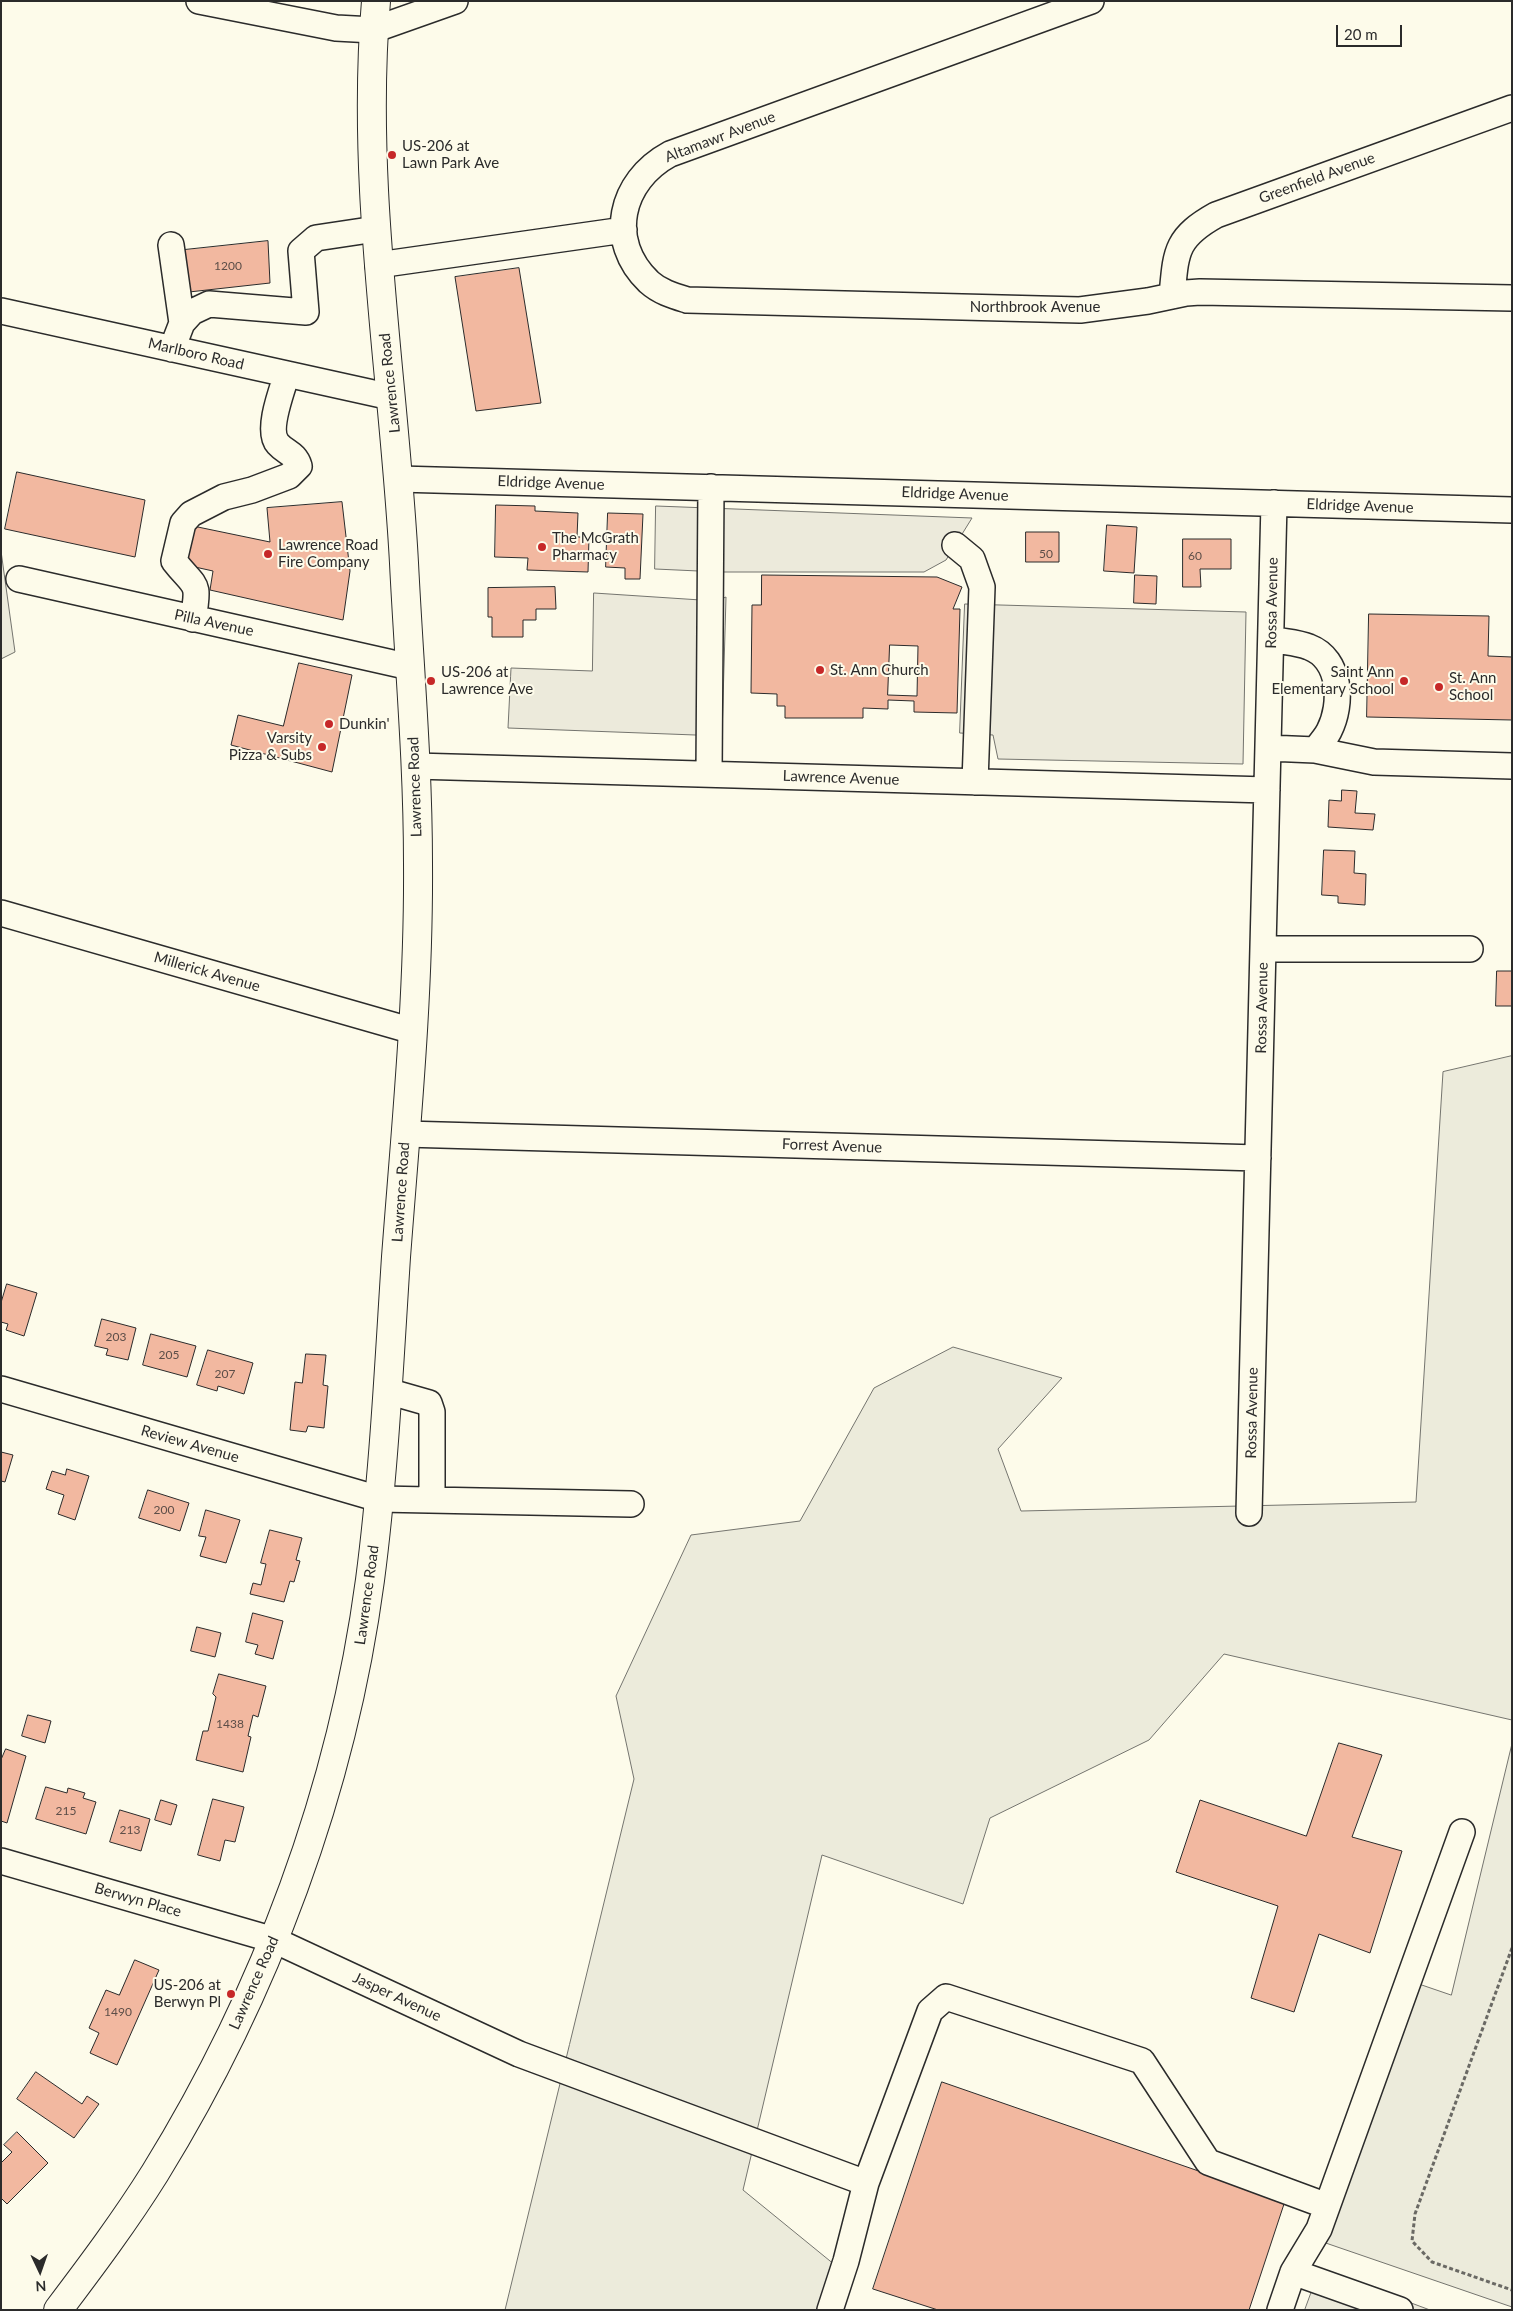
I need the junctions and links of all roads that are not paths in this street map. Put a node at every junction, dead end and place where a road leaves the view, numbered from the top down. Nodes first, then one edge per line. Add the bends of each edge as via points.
1 (198, 1) edge
2 (376, 1) edge
3 (454, 1) edge
4 (1090, 1) edge
5 (373, 30) junction
6 (1512, 108) edge
7 (376, 229) junction
8 (624, 230) junction
9 (171, 244) dead end
10 (378, 265) junction
11 (1172, 296) junction
12 (1512, 298) edge
13 (1, 311) edge
14 (182, 323) junction
15 (172, 349) junction
16 (287, 374) junction
17 (391, 397) junction
18 (399, 479) junction
19 (711, 488) junction
20 (1274, 503) junction
21 (1512, 510) edge
22 (955, 545) dead end
23 (19, 579) dead end
24 (193, 619) junction
25 (1271, 639) junction
26 (410, 667) junction
27 (1268, 748) junction
28 (1315, 750) junction
29 (415, 766) junction
30 (1512, 766) edge
31 (709, 774) junction
32 (975, 782) junction
33 (1267, 790) junction
34 (1, 913) edge
35 (1263, 949) junction
36 (1470, 949) dead end
37 (412, 1031) junction
38 (405, 1134) junction
39 (1258, 1158) junction
40 (1, 1389) edge
41 (387, 1391) junction
42 (379, 1499) junction
43 (432, 1500) junction
44 (631, 1504) dead end
45 (1249, 1513) dead end
46 (1462, 1832) dead end
47 (1, 1861) edge
48 (274, 1940) junction
49 (866, 2183) junction
50 (1327, 2206) junction
51 (1294, 2272) junction
52 (58, 2310) edge
53 (830, 2310) edge
54 (1280, 2310) edge
55 (1400, 2310) edge

1 - 5 street via 336,28
2 - 5 main road, Lawrence Road
3 - 5 street
4 - 8 street, Altamawr Avenue via 670,154 643,173 631,192 625,210
5 - 7 main road, Lawrence Road
6 - 11 street, Greenfield Avenue via 1216,215 1198,225 1182,240 1175,262
7 - 10 main road, Lawrence Road
7 - 14 street via 316,238 301,251 306,312 209,304 192,312
8 - 10 street
8 - 11 street, Northbrook Avenue via 627,248 650,283 687,300 1080,310
9 - 14 street
10 - 17 main road, Lawrence Road
11 - 12 street, Northbrook Avenue via 1200,292
13 - 15 street, Marlboro Road
14 - 15 street
15 - 16 street, Marlboro Road
16 - 17 street, Marlboro Road
16 - 24 street via 272,427 277,443 296,457 299,466 289,476 213,501 191,514 183,523 174,560 192,578 198,593
17 - 18 main road, Lawrence Road
18 - 19 street, Eldridge Avenue
18 - 26 main road, Lawrence Road
19 - 20 street, Eldridge Avenue
19 - 31 street
20 - 21 street, Eldridge Avenue
20 - 25 street, Rossa Avenue
22 - 32 street via 972,559 982,587
23 - 24 street, Pilla Avenue
24 - 26 street, Pilla Avenue
25 - 27 street, Rossa Avenue
25 - 28 street via 1309,647 1331,666 1336,680 1335,710 1330,730
26 - 29 main road, Lawrence Road
27 - 28 street
27 - 33 street, Rossa Avenue
28 - 30 street via 1374,762
29 - 31 street, Lawrence Avenue
29 - 37 main road, Lawrence Road via 418,861
31 - 32 street, Lawrence Avenue
32 - 33 street, Lawrence Avenue
33 - 35 street, Rossa Avenue
34 - 37 street, Millerick Avenue
35 - 36 street
35 - 39 street, Rossa Avenue
37 - 38 main road, Lawrence Road
38 - 39 street, Forrest Avenue
38 - 41 main road, Lawrence Road
39 - 45 street, Rossa Avenue
40 - 42 street, Review Avenue
41 - 42 main road, Lawrence Road
41 - 43 street via 429,1403 432,1412
42 - 43 street, Review Avenue
42 - 48 main road, Lawrence Road via 357,1660 333,1763 311,1839
43 - 44 street, Review Avenue
46 - 50 street
47 - 48 street, Berwyn Place
48 - 49 street, Jasper Avenue via 520,2054
48 - 52 main road, Lawrence Road via 208,2082 155,2173
49 - 50 street via 930,2011 946,1997 1142,2061 1208,2162
49 - 53 street
50 - 51 street via 1319,2229
51 - 54 street
51 - 55 street

